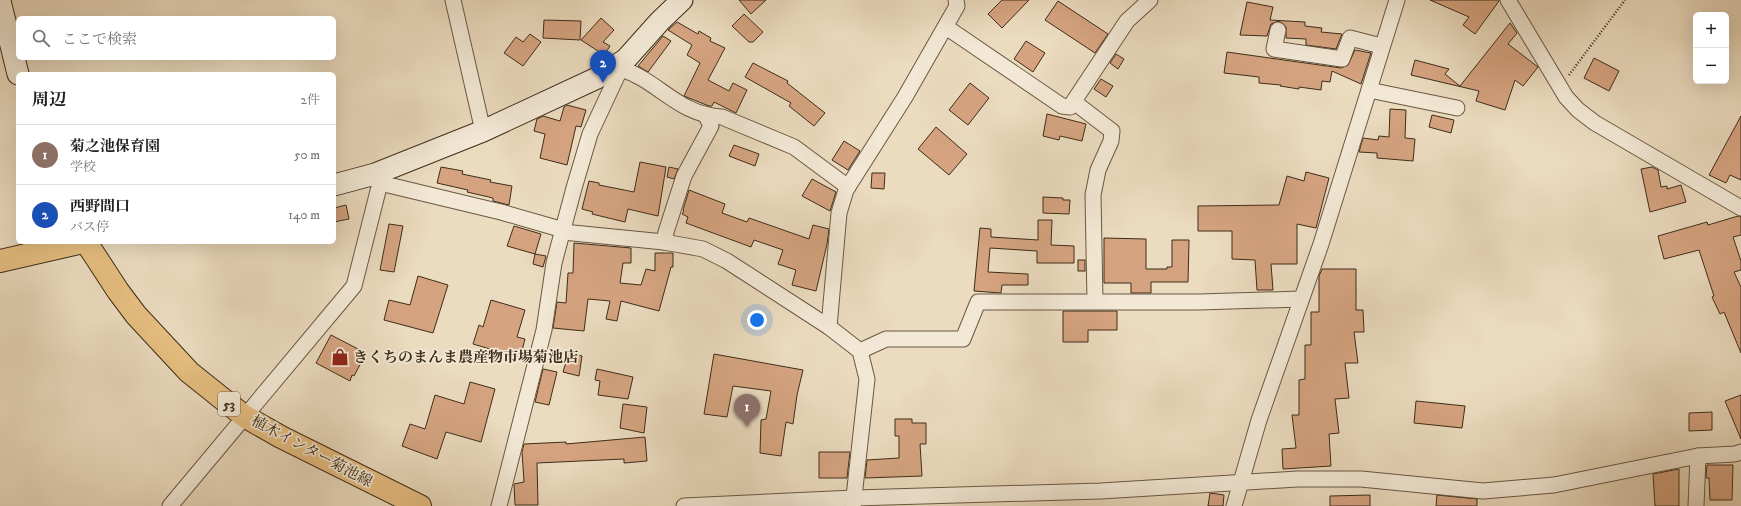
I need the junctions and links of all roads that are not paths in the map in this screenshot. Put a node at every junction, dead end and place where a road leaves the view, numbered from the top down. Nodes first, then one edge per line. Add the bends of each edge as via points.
1 (453, 0) edge
2 (682, 0) edge
3 (956, 0) edge
4 (1150, 0) edge
5 (1397, 0) edge
6 (1508, 0) edge
7 (0, 1) edge
8 (946, 28) junction
9 (1278, 30) dead end
10 (1381, 46) junction
11 (623, 64) junction
12 (18, 72) edge
13 (1369, 90) junction
14 (1074, 102) junction
15 (1457, 108) dead end
16 (705, 114) junction
17 (483, 131) junction
18 (378, 179) junction
19 (336, 185) edge
20 (848, 187) junction
21 (1741, 208) edge
22 (563, 232) junction
23 (664, 242) junction
24 (74, 244) edge
25 (87, 244) edge
26 (0, 261) edge
27 (1301, 299) junction
28 (1095, 301) junction
29 (829, 327) junction
30 (860, 351) junction
31 (244, 416) junction
32 (1741, 452) edge
33 (1698, 456) junction
34 (1241, 483) junction
35 (853, 502) edge
36 (170, 506) edge
37 (420, 506) edge
38 (499, 506) edge
39 (684, 506) edge
40 (1234, 506) edge
41 (1696, 506) edge

1 - 17 street
2 - 11 street
3 - 8 street via 958,6
4 - 14 street via 1127,21
5 - 10 street
6 - 21 street via 1566,97 1578,110 1595,123
7 - 12 street
8 - 14 street via 1062,106 1070,107
8 - 20 street
9 - 10 street via 1274,49 1342,60 1350,38
10 - 13 street
11 - 16 street via 671,99
11 - 17 street
11 - 22 street via 590,134
13 - 15 street
13 - 27 street via 1321,244
14 - 28 street via 1112,131 1111,141 1098,170 1093,194
16 - 20 street via 722,117 794,147
16 - 23 street via 711,126 684,176
17 - 18 street
18 - 19 street
18 - 22 street via 501,212
18 - 31 street via 354,286
20 - 29 street via 839,213
22 - 23 street
22 - 38 street via 554,263 544,330
23 - 29 street via 704,249
24 - 26 main road
25 - 31 main road, 植木インター菊池線 / 53 via 136,315 189,372
27 - 28 street via 1199,302
27 - 34 street via 1259,420
28 - 30 street via 978,302 963,340 886,339
29 - 30 street
30 - 35 street via 867,379
31 - 36 street
31 - 37 main road, 植木インター菊池線 / 53
32 - 33 street
33 - 34 street via 1554,485 1483,492 1361,479 1297,479
33 - 41 street
34 - 35 street
34 - 40 street
35 - 39 street

